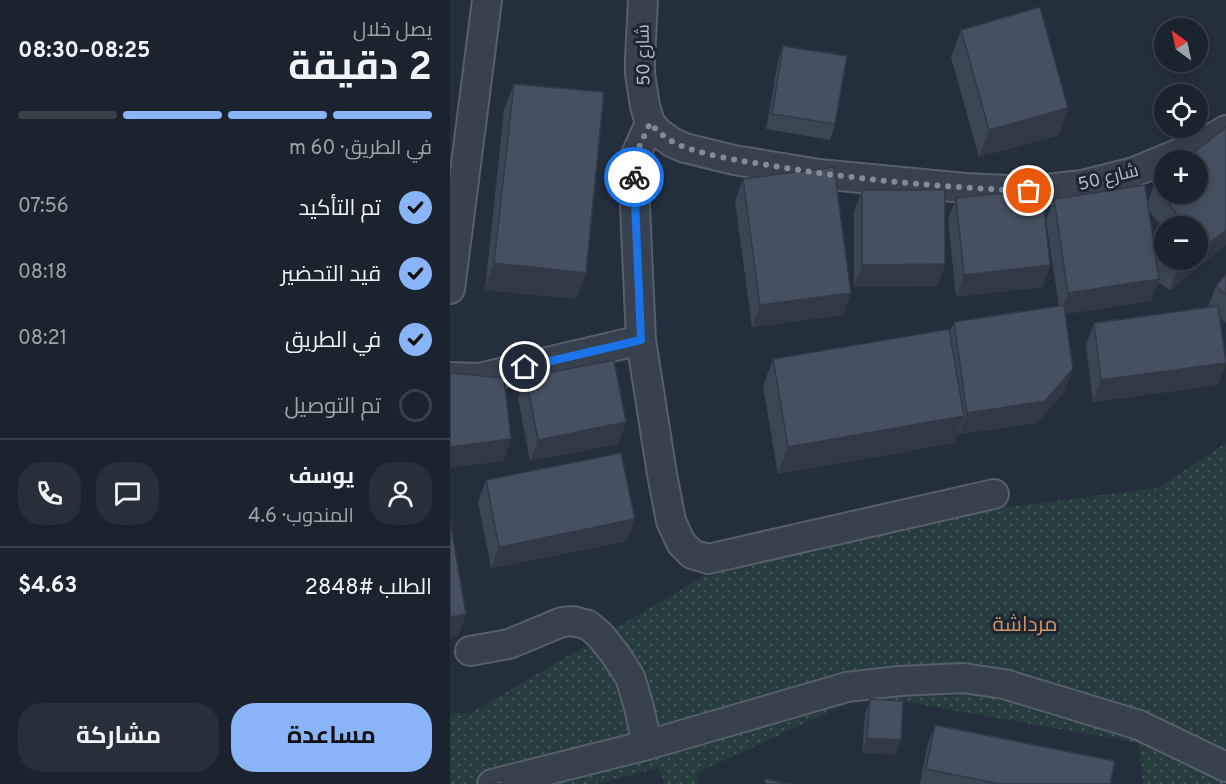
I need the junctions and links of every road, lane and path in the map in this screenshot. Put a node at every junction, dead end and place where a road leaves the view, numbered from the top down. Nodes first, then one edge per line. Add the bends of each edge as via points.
1 (486, 0) edge
2 (644, 0) edge
3 (650, 123) junction
4 (1226, 130) edge
5 (450, 289) edge
6 (641, 340) junction
7 (450, 377) edge
8 (994, 494) dead end
9 (470, 651) dead end
10 (647, 745) junction
11 (1226, 767) edge
12 (492, 784) edge

1 - 5 street
2 - 3 street, شارع 50 via 640,74
3 - 4 street, شارع 50 via 685,148 734,160 830,175 1029,191 1082,185 1134,172
3 - 6 street via 633,161
6 - 7 street via 479,378
6 - 8 street via 671,521 681,543 692,554 708,559
9 - 10 street via 509,644 562,622 588,625 600,635 630,677
10 - 11 street via 847,687 963,678 1004,684 1138,725
10 - 12 street

